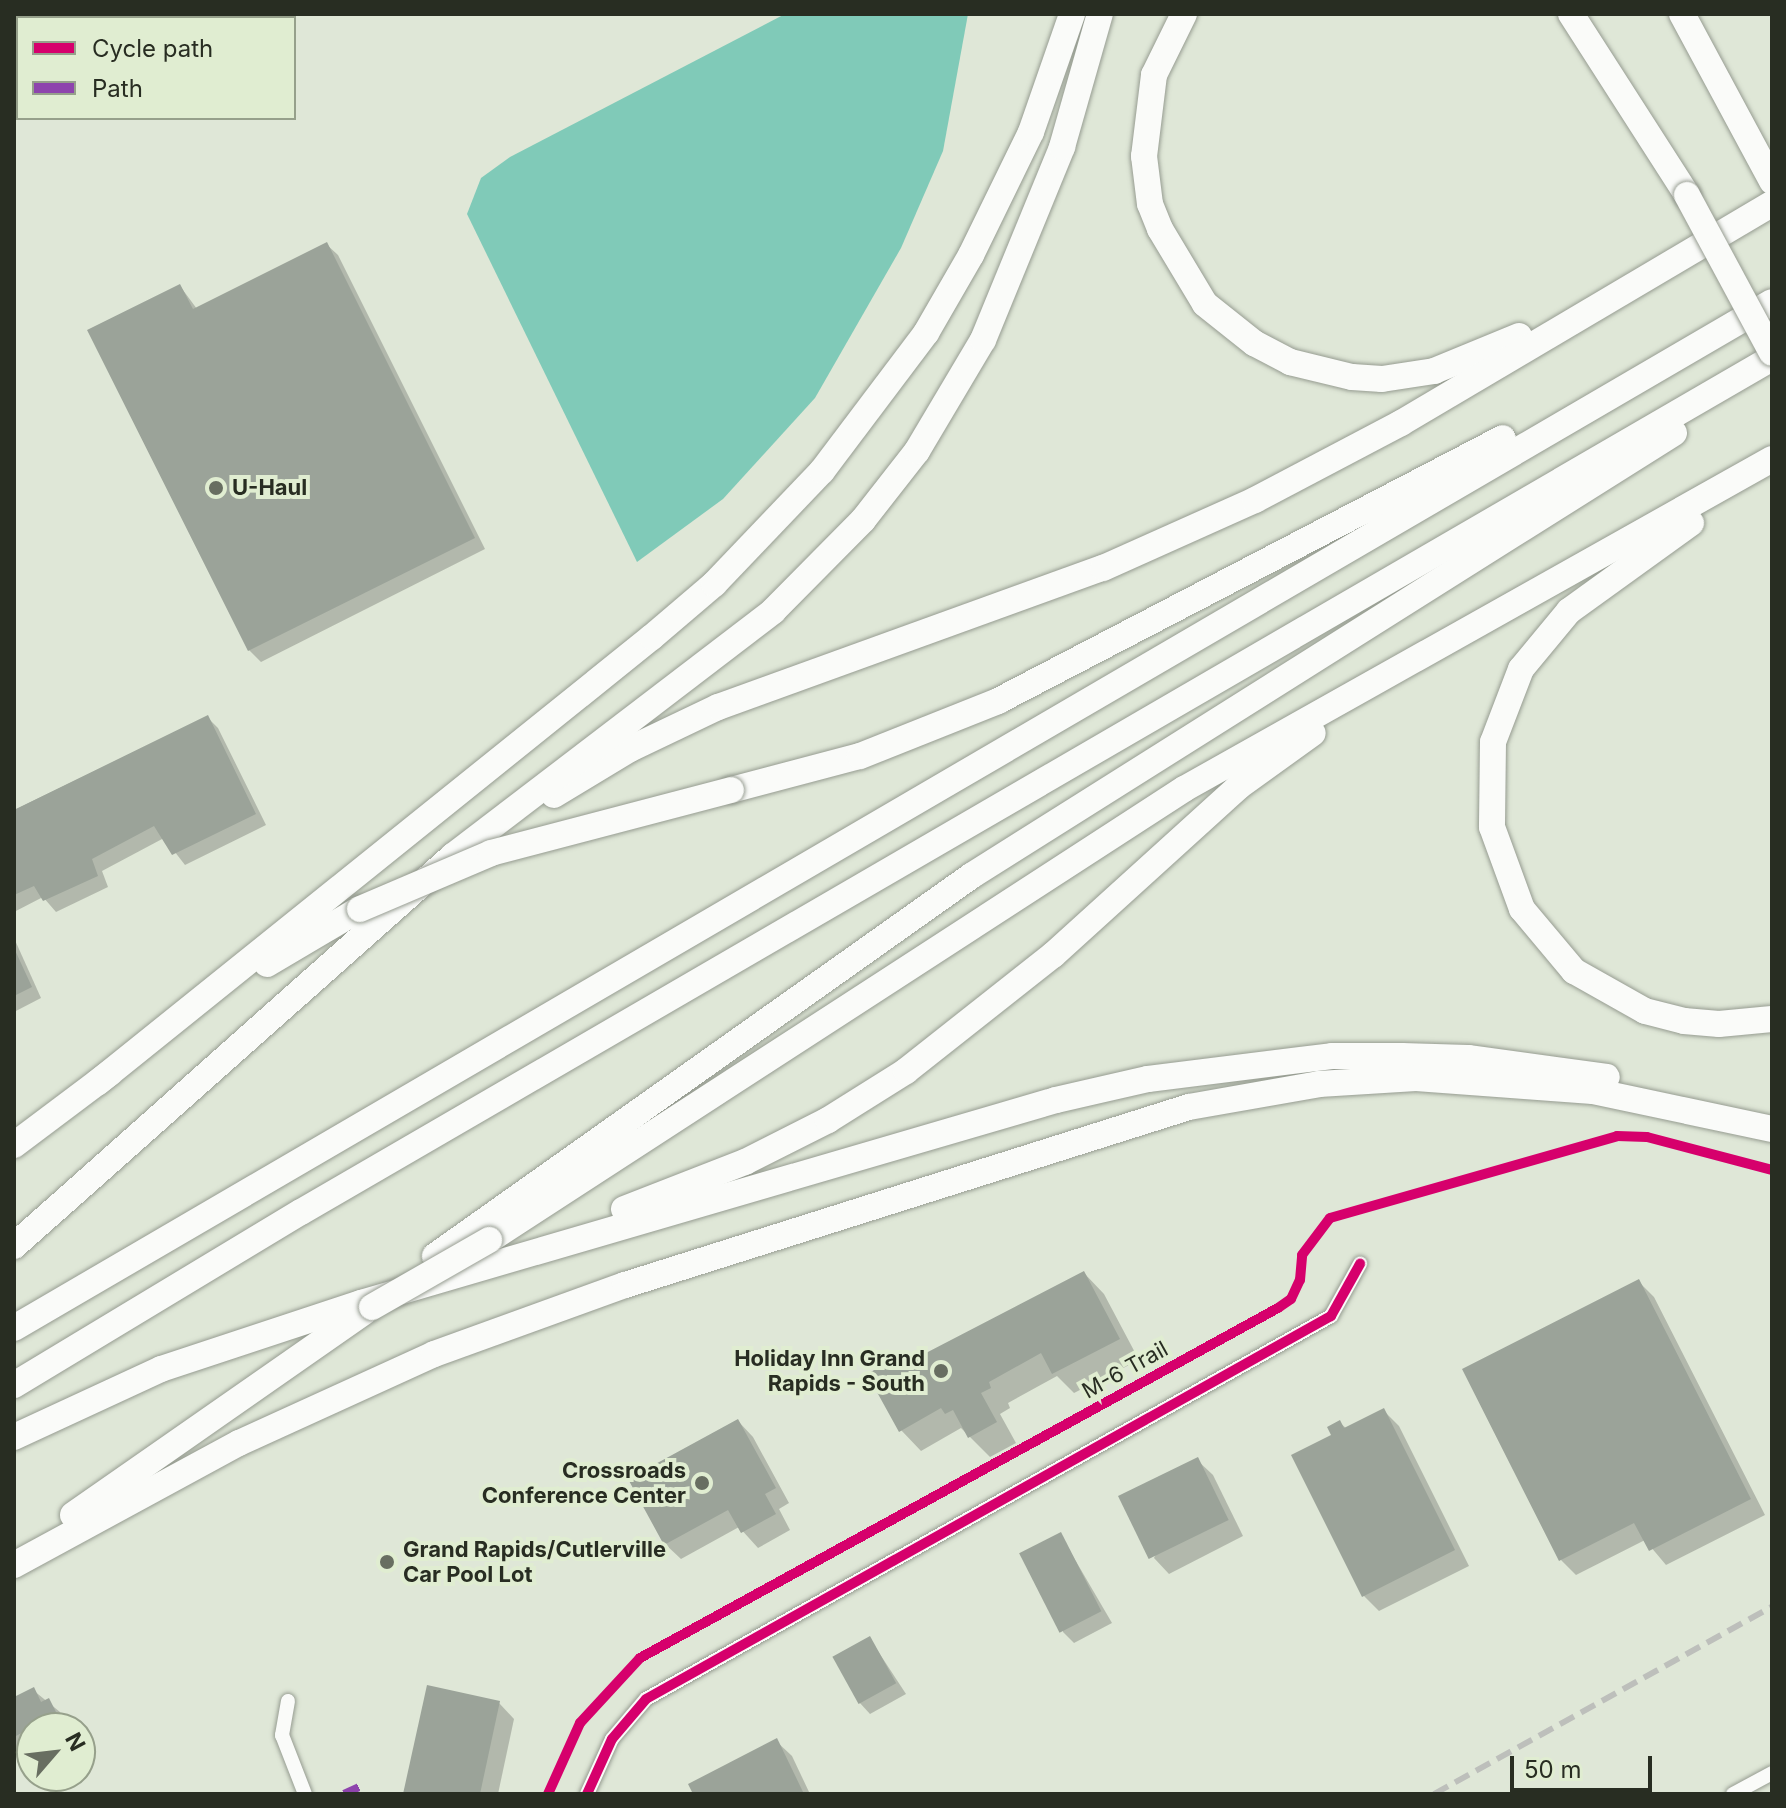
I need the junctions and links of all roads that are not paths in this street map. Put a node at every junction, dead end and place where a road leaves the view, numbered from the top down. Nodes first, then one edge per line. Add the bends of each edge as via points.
1 (1072, 14) edge
2 (1100, 14) edge
3 (1184, 14) edge
4 (1571, 14) edge
5 (1594, 14) edge
6 (1682, 14) edge
7 (1772, 181) edge
8 (1687, 195) junction
9 (1772, 204) edge
10 (1670, 263) junction
11 (1772, 302) edge
12 (1718, 332) junction
13 (1772, 356) edge
14 (1772, 367) edge
15 (1772, 461) edge
16 (1421, 660) junction
17 (370, 915) junction
18 (1772, 1019) edge
19 (97, 1083) junction
20 (1772, 1128) edge
21 (14, 1145) edge
22 (14, 1246) edge
23 (1360, 1264) dead end
24 (366, 1305) junction
25 (14, 1328) edge
26 (14, 1385) edge
27 (14, 1437) edge
28 (14, 1555) edge
29 (14, 1565) edge
30 (288, 1701) dead end
31 (1772, 1773) edge
32 (305, 1794) edge
33 (587, 1794) edge
34 (1733, 1794) edge

1 - 19 highway via 1031,132 978,243 926,333 822,471 714,584 652,637
2 - 17 highway via 1062,147 1005,293 959,384 884,494 773,611
3 - 10 highway via 1165,49 1147,104 1144,156 1150,204 1171,254 1205,304 1266,349 1322,372 1352,377 1382,379 1434,371
4 - 8 highway
5 - 8 highway
6 - 7 highway
8 - 13 highway, bridge
9 - 10 highway
10 - 17 highway via 1401,423 1255,500 1103,568 746,696 630,749
11 - 12 highway
12 - 17 highway, bridge via 998,701 860,756 506,849
12 - 25 highway
13 - 26 highway via 301,1212
14 - 24 highway, bridge via 1549,516 1183,739 971,876
15 - 16 highway
15 - 18 highway via 1559,622 1521,669 1505,704 1489,782 1492,827 1503,867 1522,909 1574,971 1645,1011 1684,1021
16 - 24 highway, bridge via 1171,798 489,1240
16 - 24 highway via 1238,787 967,1027 828,1120 675,1192
17 - 19 highway via 247,977
17 - 22 highway
19 - 21 highway
20 - 24 highway via 1656,1087 1543,1066 1402,1056 1237,1065 1056,1100
20 - 29 highway via 1593,1091 1416,1078 1319,1084 1189,1107 625,1285 434,1354 239,1443
23 - 33 street via 1331,1316 646,1699 612,1739
24 - 27 highway via 161,1369
24 - 28 highway
30 - 32 street via 282,1735
31 - 34 street

